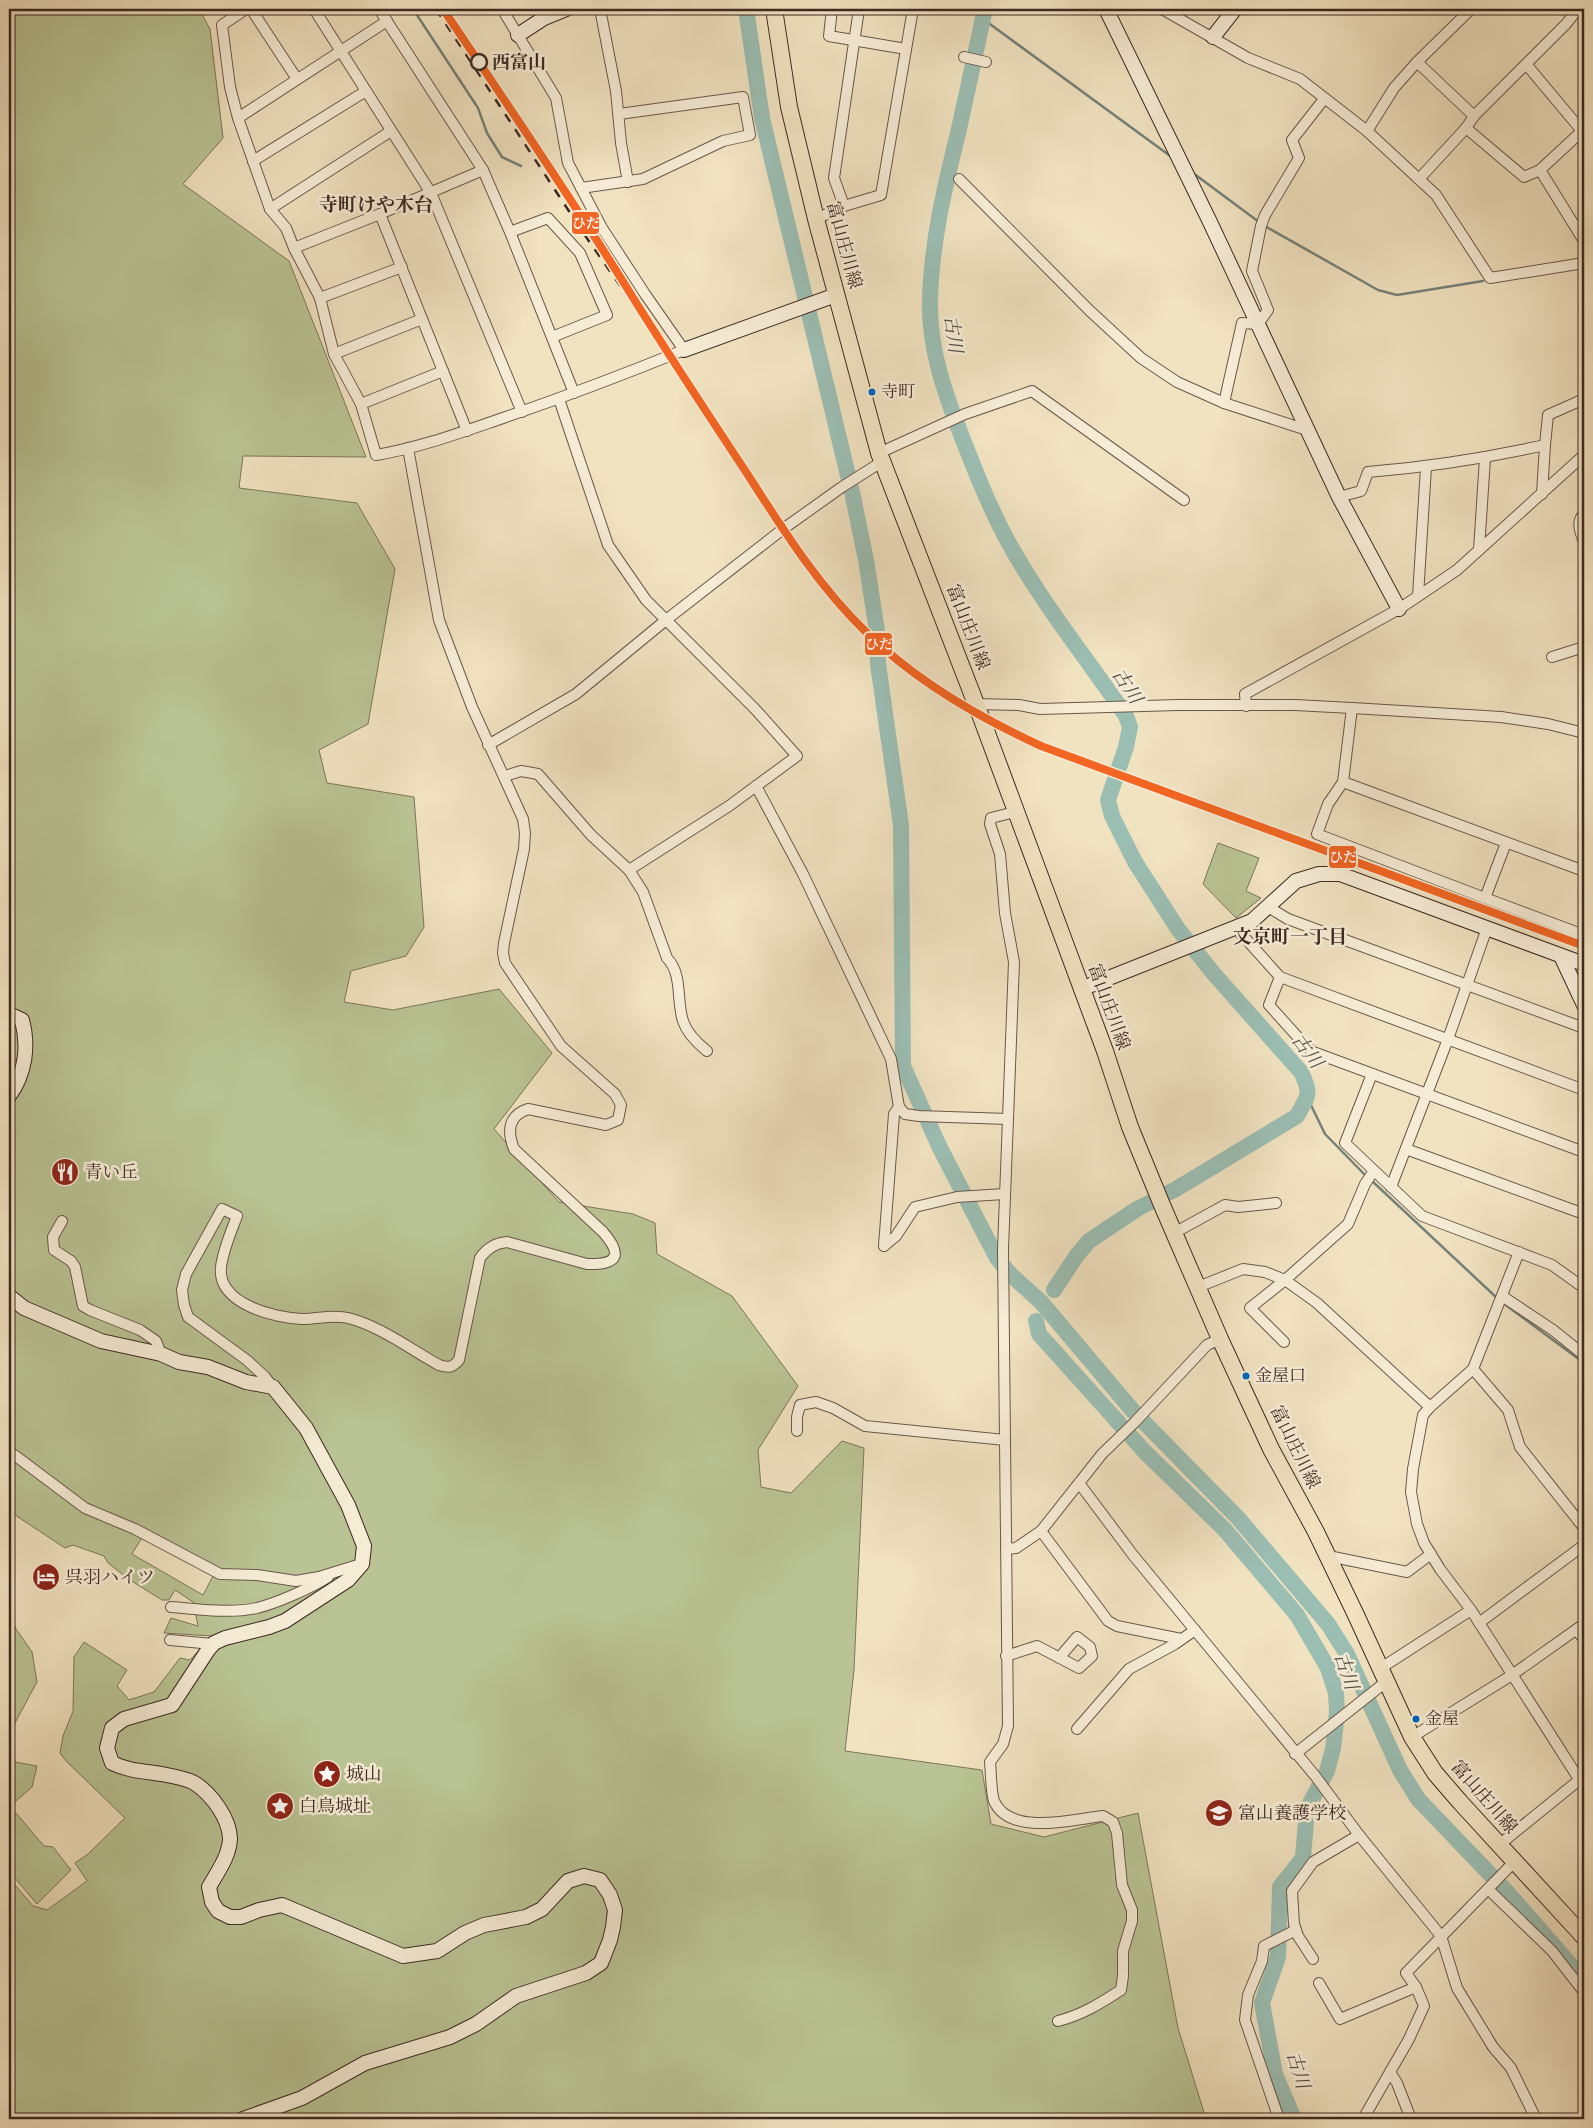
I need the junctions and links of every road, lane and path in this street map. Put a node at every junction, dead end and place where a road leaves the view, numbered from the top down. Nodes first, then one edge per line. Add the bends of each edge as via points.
1 (246, 9) edge
2 (251, 9) edge
3 (314, 9) edge
4 (379, 9) edge
5 (502, 9) edge
6 (566, 9) edge
7 (600, 9) edge
8 (774, 9) edge
9 (832, 9) edge
10 (859, 9) edge
11 (913, 9) edge
12 (1162, 9) edge
13 (1235, 9) edge
14 (1471, 9) edge
15 (1578, 9) edge
16 (1109, 10) edge
17 (387, 21) junction
18 (518, 35) junction
19 (1213, 37) junction
20 (855, 40) junction
21 (906, 49) junction
22 (341, 51) junction
23 (964, 58) dead end
24 (986, 62) dead end
25 (1417, 62) junction
26 (1526, 64) junction
27 (297, 79) junction
28 (366, 91) junction
29 (1324, 99) junction
30 (619, 114) junction
31 (1474, 116) junction
32 (238, 118) junction
33 (1466, 128) junction
34 (391, 131) junction
35 (1367, 131) junction
36 (253, 160) junction
37 (483, 170) junction
38 (1540, 170) junction
39 (960, 179) dead end
40 (1418, 179) junction
41 (628, 182) junction
42 (582, 188) junction
43 (431, 193) junction
44 (844, 206) junction
45 (270, 209) junction
46 (380, 214) junction
47 (816, 220) junction
48 (510, 232) junction
49 (1584, 241) edge
50 (294, 248) junction
51 (1584, 263) edge
52 (402, 267) junction
53 (836, 295) junction
54 (320, 298) junction
55 (422, 319) junction
56 (1258, 324) junction
57 (552, 337) junction
58 (684, 350) junction
59 (334, 354) junction
60 (443, 372) junction
61 (574, 393) junction
62 (559, 399) junction
63 (1584, 399) edge
64 (1224, 403) junction
65 (361, 404) junction
66 (522, 412) junction
67 (1307, 430) junction
68 (467, 431) junction
69 (1545, 445) junction
70 (408, 448) junction
71 (1584, 456) edge
72 (881, 457) junction
73 (1485, 458) junction
74 (1426, 468) junction
75 (1542, 494) junction
76 (1339, 497) junction
77 (1184, 500) dead end
78 (1584, 514) edge
79 (1584, 542) edge
80 (1479, 550) junction
81 (1418, 596) junction
82 (1399, 609) junction
83 (666, 620) junction
84 (1584, 647) edge
85 (1552, 657) dead end
86 (976, 704) junction
87 (1246, 706) junction
88 (1352, 708) junction
89 (1584, 732) edge
90 (488, 744) junction
91 (505, 776) junction
92 (1343, 782) junction
93 (756, 786) junction
94 (1016, 812) junction
95 (1506, 843) junction
96 (629, 870) junction
97 (1584, 871) edge
98 (1485, 898) junction
99 (1268, 907) junction
100 (1236, 928) junction
101 (1487, 928) junction
102 (1584, 935) edge
103 (1561, 956) junction
104 (1584, 964) edge
105 (1280, 977) junction
106 (1467, 984) junction
107 (1082, 988) junction
108 (1584, 1005) edge
109 (9, 1014) edge
110 (1584, 1028) edge
111 (1448, 1039) junction
112 (707, 1051) dead end
113 (1372, 1074) junction
114 (1584, 1090) edge
115 (1426, 1094) junction
116 (9, 1096) edge
117 (899, 1107) junction
118 (1008, 1119) junction
119 (1406, 1149) junction
120 (1584, 1152) edge
121 (1373, 1172) junction
122 (1391, 1187) junction
123 (1004, 1194) junction
124 (1276, 1203) dead end
125 (1584, 1214) edge
126 (62, 1221) dead end
127 (1174, 1233) junction
128 (1519, 1252) junction
129 (1285, 1280) junction
130 (1198, 1287) junction
131 (1584, 1288) edge
132 (9, 1296) edge
133 (1502, 1296) junction
134 (1220, 1339) junction
135 (1284, 1342) dead end
136 (161, 1354) junction
137 (1584, 1355) edge
138 (1473, 1369) junction
139 (272, 1387) junction
140 (1430, 1407) junction
141 (797, 1431) dead end
142 (1004, 1440) junction
143 (9, 1451) edge
144 (1079, 1483) junction
145 (1584, 1528) edge
146 (1041, 1531) junction
147 (1584, 1545) edge
148 (1006, 1549) junction
149 (1431, 1554) junction
150 (1328, 1559) junction
151 (362, 1564) junction
152 (336, 1572) junction
153 (171, 1608) dead end
154 (1471, 1610) junction
155 (1479, 1623) junction
156 (1580, 1627) edge
157 (1195, 1630) junction
158 (1182, 1639) junction
159 (1584, 1639) edge
160 (170, 1640) dead end
161 (213, 1644) junction
162 (1006, 1656) junction
163 (1058, 1658) dead end
164 (1512, 1675) junction
165 (1380, 1680) junction
166 (1077, 1729) dead end
167 (1412, 1737) junction
168 (1296, 1754) junction
169 (1583, 1781) edge
170 (1359, 1835) junction
171 (1499, 1845) junction
172 (1509, 1868) junction
173 (1489, 1888) junction
174 (1292, 1932) junction
175 (1441, 1936) junction
176 (1584, 1937) edge
177 (1313, 1959) dead end
178 (1319, 1983) dead end
179 (1416, 1987) junction
180 (1584, 1992) edge
181 (1058, 2022) dead end
182 (1390, 2072) junction
183 (243, 2119) edge
184 (1280, 2119) edge
185 (1363, 2119) edge
186 (1411, 2119) edge
187 (1536, 2119) edge

1 - 32 street via 222,26 230,87
2 - 27 street
3 - 22 street
4 - 17 street
5 - 18 street
6 - 18 street via 544,18
7 - 30 street
8 - 47 main road, 富山庄川線 via 789,107
9 - 20 street via 829,36
10 - 20 street
11 - 21 street
12 - 19 street
13 - 19 street
14 - 25 street
15 - 26 street
16 - 56 street
17 - 22 street
17 - 37 street
18 - 42 street via 556,98 568,163
19 - 29 street via 1248,58 1300,79
20 - 21 street
20 - 44 street via 834,178
21 - 44 street via 881,195
22 - 27 street
22 - 28 street
23 - 24 street
25 - 31 street
25 - 35 street via 1394,88
26 - 31 street
26 - 38 street via 1582,132
27 - 32 street
28 - 34 street
28 - 36 street
29 - 35 street
29 - 56 street via 1292,140 1299,158 1261,226 1252,271 1268,310
30 - 41 street
30 - 41 street via 743,97 750,135 723,141 643,179
31 - 33 street
32 - 36 street
33 - 38 street via 1524,177
33 - 40 street
34 - 43 street
34 - 45 street
35 - 40 street
36 - 45 street
37 - 43 street
37 - 48 street
38 - 49 street
39 - 64 street via 1141,358 1177,382
40 - 51 street via 1436,195 1490,278
41 - 42 street
42 - 58 street via 602,228
43 - 46 street
43 - 66 street
44 - 47 street
45 - 50 street via 286,228
46 - 50 street
46 - 52 street
47 - 53 main road, 富山庄川線
48 - 57 street
48 - 57 street via 548,218 580,253 607,315
50 - 54 street
52 - 54 street
52 - 55 street
53 - 58 street
53 - 72 main road, 富山庄川線
54 - 59 street
55 - 59 street
55 - 60 street
56 - 64 street via 1242,323
56 - 67 street
57 - 61 street
58 - 61 street
59 - 65 street
60 - 65 street
60 - 68 street
61 - 62 street
62 - 66 street
62 - 83 street via 608,545 646,600
63 - 69 street via 1548,416
64 - 67 street
65 - 70 street via 376,455
66 - 68 street
67 - 76 street
68 - 70 street
69 - 73 street
69 - 75 street
70 - 90 street via 439,620
71 - 75 street
72 - 77 street via 964,414 1032,391
72 - 83 street
72 - 86 main road, 富山庄川線
73 - 74 street
73 - 80 street
74 - 76 street via 1368,472 1361,491
74 - 81 street
75 - 80 street
76 - 82 street
78 - 79 street via 1578,525
80 - 81 street via 1457,570
81 - 82 street
82 - 87 street via 1245,694
83 - 90 street via 576,694
83 - 93 street via 797,756
84 - 85 street
86 - 87 street via 1040,709
86 - 94 main road, 富山庄川線
87 - 88 street
88 - 89 street via 1501,717
88 - 92 street
90 - 91 street
91 - 96 street via 520,771 538,774 591,835
91 - 139 street via 523,819 525,833 504,944 505,963 561,1046 615,1094 621,1104 618,1120 606,1125 528,1109 513,1118 509,1127 510,1138 514,1149 614,1244 614,1257 608,1263 587,1264 508,1242 499,1242 486,1249 480,1258 460,1360 449,1368 438,1365 361,1321 333,1316 300,1319 262,1312 238,1301 225,1285 221,1267 237,1216 222,1209 186,1274 182,1290 184,1305 188,1317 248,1361
92 - 95 street
92 - 98 street via 1328,804 1317,834
93 - 96 street
93 - 117 street via 803,874 891,1059
94 - 107 main road, 富山庄川線
94 - 118 street via 991,818 990,824 1000,854 1005,913 1014,962
95 - 97 street
95 - 98 street
96 - 112 street via 643,892 666,958 677,976 683,1021 696,1043
98 - 102 street
99 - 100 street via 1252,921
99 - 101 street via 1296,881 1319,874 1340,874
99 - 106 street via 1288,919
100 - 105 street
100 - 107 street
101 - 103 street
101 - 106 street
103 - 104 street
103 - 108 street
105 - 111 street
105 - 113 street via 1269,1005 1304,1044 1314,1052
106 - 110 street
106 - 111 street
107 - 127 main road, 富山庄川線 via 1130,1127
109 - 116 street via 22,1020 27,1054
111 - 114 street
111 - 115 street
113 - 115 street
113 - 121 street via 1345,1143
115 - 119 street
115 - 120 street
117 - 118 street via 905,1114 919,1116
117 - 123 street via 894,1114 884,1246 896,1236 915,1207 957,1197
118 - 123 street
119 - 122 street
119 - 125 street
121 - 122 street
121 - 129 street via 1348,1224
122 - 128 street via 1422,1216
123 - 142 street
124 - 127 street via 1238,1207 1225,1205
126 - 136 street via 53,1237 54,1250 71,1261 83,1306 140,1330 156,1341
127 - 130 main road, 富山庄川線
128 - 131 street via 1552,1264
128 - 133 street
129 - 130 street via 1243,1269
129 - 135 street via 1250,1308
129 - 140 street via 1316,1303
130 - 134 main road, 富山庄川線
132 - 136 street via 24,1308 101,1341
133 - 137 street
133 - 138 street
134 - 144 street via 1207,1345 1102,1454
134 - 150 main road, 富山庄川線
136 - 139 street via 246,1382
138 - 140 street
138 - 145 street via 1508,1410 1520,1447
139 - 151 street via 306,1428 348,1505 364,1546
140 - 149 street via 1423,1415 1411,1492 1424,1543
141 - 142 street via 800,1405 816,1402 865,1426
142 - 148 street
143 - 152 street via 85,1508 135,1529 220,1574 296,1581
144 - 146 street
144 - 157 street
146 - 148 street via 1016,1548
146 - 158 street via 1108,1621 1117,1626
147 - 155 street
148 - 162 street
149 - 150 street via 1406,1572 1333,1557
149 - 154 street
150 - 165 main road, 富山庄川線
151 - 152 street
151 - 161 street via 355,1575 285,1621
152 - 153 street via 318,1584 257,1608 226,1611
154 - 155 street
154 - 165 street
155 - 164 street
156 - 159 street
156 - 164 street
157 - 158 street
157 - 168 street
158 - 166 street via 1129,1669
160 - 161 street
161 - 183 street via 172,1705 124,1719 112,1728 107,1748 112,1763 126,1770 168,1775 195,1783 212,1798 225,1820 230,1838 225,1858 209,1887 218,1911 230,1918 241,1917 282,1905 403,1956 436,1951 484,1925 526,1918 542,1909 568,1881 584,1876 600,1880 615,1910 610,1940 601,1963 586,1973 516,1996 450,2038 365,2063 302,2098
162 - 163 street via 1037,1646
162 - 181 street via 1008,1726 1003,1744 990,1762 994,1801 1004,1813 1019,1821 1035,1824 1103,1816 1112,1822 1117,1833 1122,1885 1132,1910 1132,1921 1122,1951 1121,1990 1094,2008
164 - 167 street
164 - 169 street
165 - 167 main road, 富山庄川線
165 - 168 street via 1360,1702
167 - 171 main road, 富山庄川線 via 1435,1773
168 - 170 street
169 - 171 street
170 - 174 street via 1313,1862 1292,1891
170 - 175 street
171 - 172 main road, 富山庄川線
172 - 173 street
172 - 176 main road, 富山庄川線
173 - 175 street
173 - 180 street via 1552,1951
174 - 177 street
174 - 184 street via 1264,1946 1262,1961 1248,1995 1245,2020
175 - 179 street via 1406,1973
175 - 187 street via 1457,1988 1493,2047 1511,2068
178 - 179 street via 1340,2020
179 - 182 street via 1424,2006
182 - 185 street
182 - 186 street

